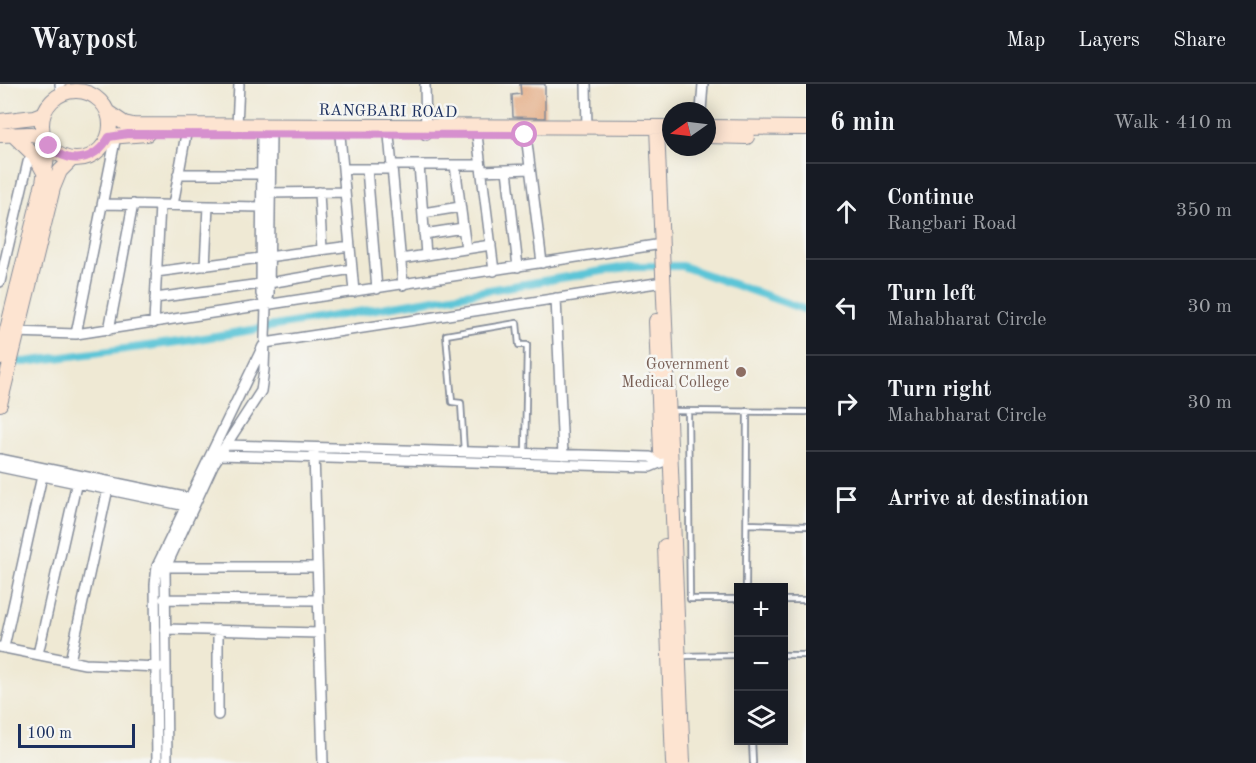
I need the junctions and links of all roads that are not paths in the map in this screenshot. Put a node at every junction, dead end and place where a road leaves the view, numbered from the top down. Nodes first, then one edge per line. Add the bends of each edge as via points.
1 (238, 84) edge
2 (424, 84) edge
3 (586, 84) edge
4 (703, 84) edge
5 (61, 89) edge
6 (88, 89) edge
7 (702, 102) edge
8 (44, 113) junction
9 (109, 113) junction
10 (0, 121) edge
11 (237, 125) junction
12 (716, 127) edge
13 (587, 128) junction
14 (806, 128) edge
15 (425, 131) junction
16 (659, 132) edge
17 (6, 134) edge
18 (186, 134) junction
19 (267, 134) junction
20 (340, 135) junction
21 (389, 135) junction
22 (477, 135) junction
23 (525, 135) junction
24 (716, 136) edge
25 (112, 137) junction
26 (806, 137) edge
27 (46, 141) junction
28 (35, 156) junction
29 (72, 159) junction
30 (419, 165) junction
31 (455, 165) junction
32 (392, 167) junction
33 (481, 168) junction
34 (367, 169) junction
35 (530, 169) junction
36 (343, 170) junction
37 (507, 170) junction
38 (45, 174) junction
39 (178, 174) junction
40 (262, 174) junction
41 (319, 192) junction
42 (345, 192) junction
43 (266, 193) junction
44 (103, 204) junction
45 (133, 204) junction
46 (160, 205) junction
47 (172, 205) junction
48 (208, 206) junction
49 (261, 207) junction
50 (460, 207) junction
51 (423, 213) junction
52 (463, 228) junction
53 (424, 234) junction
54 (350, 246) junction
55 (491, 246) junction
56 (658, 248) junction
57 (466, 249) junction
58 (322, 250) junction
59 (426, 255) junction
60 (265, 258) junction
61 (401, 259) junction
62 (542, 263) junction
63 (205, 266) junction
64 (518, 267) junction
65 (352, 270) junction
66 (494, 271) junction
67 (156, 272) junction
68 (659, 279) junction
69 (0, 282) edge
70 (265, 283) junction
71 (403, 285) junction
72 (377, 289) junction
73 (354, 292) junction
74 (155, 298) junction
75 (556, 298) junction
76 (266, 310) junction
77 (154, 323) junction
78 (109, 330) junction
79 (12, 332) junction
80 (76, 334) junction
81 (265, 340) junction
82 (5, 352) edge
83 (1, 397) edge
84 (665, 411) junction
85 (688, 411) junction
86 (747, 411) junction
87 (806, 412) edge
88 (226, 445) junction
89 (464, 452) junction
90 (314, 453) junction
91 (525, 454) junction
92 (219, 455) junction
93 (563, 455) junction
94 (480, 457) junction
95 (0, 459) edge
96 (662, 462) junction
97 (0, 467) edge
98 (42, 476) junction
99 (77, 479) junction
100 (108, 485) junction
101 (191, 503) junction
102 (747, 524) junction
103 (806, 526) edge
104 (161, 567) junction
105 (318, 567) junction
106 (747, 583) edge
107 (164, 599) junction
108 (734, 599) edge
109 (318, 600) junction
110 (788, 600) edge
111 (806, 600) edge
112 (165, 629) junction
113 (218, 630) junction
114 (320, 633) junction
115 (2, 647) edge
116 (38, 654) junction
117 (734, 655) edge
118 (788, 655) edge
119 (806, 655) edge
120 (679, 656) junction
121 (70, 661) junction
122 (160, 667) junction
123 (218, 715) dead end
124 (752, 745) edge
125 (157, 763) edge
126 (167, 763) edge
127 (323, 763) edge
128 (673, 763) edge
129 (683, 763) edge
130 (753, 763) edge

1 - 11 street
2 - 15 street
3 - 13 street
4 - 7 street
5 - 6 street
5 - 8 street
6 - 9 street
8 - 10 street
8 - 27 street via 42,128
9 - 11 street, RANGBARI ROAD via 133,125
9 - 25 street
11 - 15 street, RANGBARI ROAD
12 - 14 street
13 - 15 street, RANGBARI ROAD
13 - 16 street, RANGBARI ROAD
15 - 21 street, RANGBARI ROAD
15 - 22 street, RANGBARI ROAD
16 - 23 street, RANGBARI ROAD
16 - 56 street
17 - 27 street via 31,134
17 - 28 street
18 - 19 street, RANGBARI ROAD
18 - 25 street, RANGBARI ROAD
18 - 39 street
19 - 20 street, RANGBARI ROAD
19 - 40 street
19 - 43 street
20 - 21 street, RANGBARI ROAD
20 - 36 street
21 - 32 street
22 - 23 street, RANGBARI ROAD
22 - 33 street
23 - 35 street
24 - 26 street
25 - 29 street via 90,156
25 - 44 street
27 - 28 street
27 - 29 street via 55,152
27 - 38 street
28 - 38 street
28 - 69 street via 28,162
29 - 79 street via 60,171 53,188
30 - 31 street
30 - 32 street
30 - 51 street
31 - 33 street
31 - 50 street
32 - 34 street
32 - 61 street
33 - 37 street
33 - 55 street
34 - 36 street
34 - 72 street
35 - 37 street
35 - 62 street
36 - 42 street
37 - 64 street
38 - 79 street
39 - 40 street
39 - 47 street
40 - 43 street
41 - 42 street
41 - 43 street
41 - 58 street
42 - 54 street
43 - 49 street
43 - 60 street
44 - 45 street
44 - 80 street
45 - 46 street
45 - 78 street
46 - 47 street
46 - 67 street
47 - 48 street
48 - 49 street
48 - 63 street
49 - 60 street
50 - 51 street
50 - 52 street
51 - 53 street
52 - 53 street
52 - 57 street
53 - 59 street
54 - 58 street
54 - 65 street
55 - 57 street
55 - 66 street
56 - 62 street
56 - 68 street
57 - 59 street
58 - 60 street
59 - 61 street
60 - 63 street
60 - 70 street
61 - 71 street
62 - 64 street
63 - 67 street
64 - 66 street
65 - 70 street
65 - 73 street
66 - 71 street
67 - 74 street
68 - 75 street
68 - 84 street
70 - 74 street
70 - 76 street
71 - 72 street
72 - 73 street
73 - 76 street
74 - 77 street
75 - 81 street
75 - 93 street
76 - 77 street
76 - 81 street
77 - 78 street
78 - 80 street
79 - 80 street
79 - 82 street
81 - 88 street via 261,391
81 - 101 street
82 - 83 street via 8,370
84 - 85 lane
84 - 96 street
84 - 120 street
85 - 86 lane
85 - 108 lane via 690,599
86 - 87 lane
86 - 102 lane
88 - 90 street
88 - 92 street
89 - 90 street
89 - 91 lane via 461,403 452,402 446,335 517,323 519,345 527,345
89 - 94 street
90 - 92 street
90 - 94 street
90 - 105 street
91 - 93 street
91 - 94 street
92 - 101 street
93 - 96 street via 651,457
94 - 96 street via 650,466
95 - 99 street
96 - 128 street
97 - 98 street
98 - 99 street
98 - 115 street
99 - 100 street
99 - 116 street
100 - 101 street
100 - 121 street
101 - 104 street
102 - 103 lane
102 - 106 lane
104 - 105 street
104 - 107 street
104 - 122 street via 155,585
105 - 109 street
107 - 109 street
107 - 112 street
109 - 114 street
110 - 111 lane
112 - 113 street
112 - 122 street
113 - 114 street
113 - 123 street
114 - 127 street
115 - 116 street
116 - 121 street
117 - 120 lane
118 - 119 lane
120 - 129 street
121 - 122 street
122 - 125 street
122 - 126 street
124 - 130 lane

